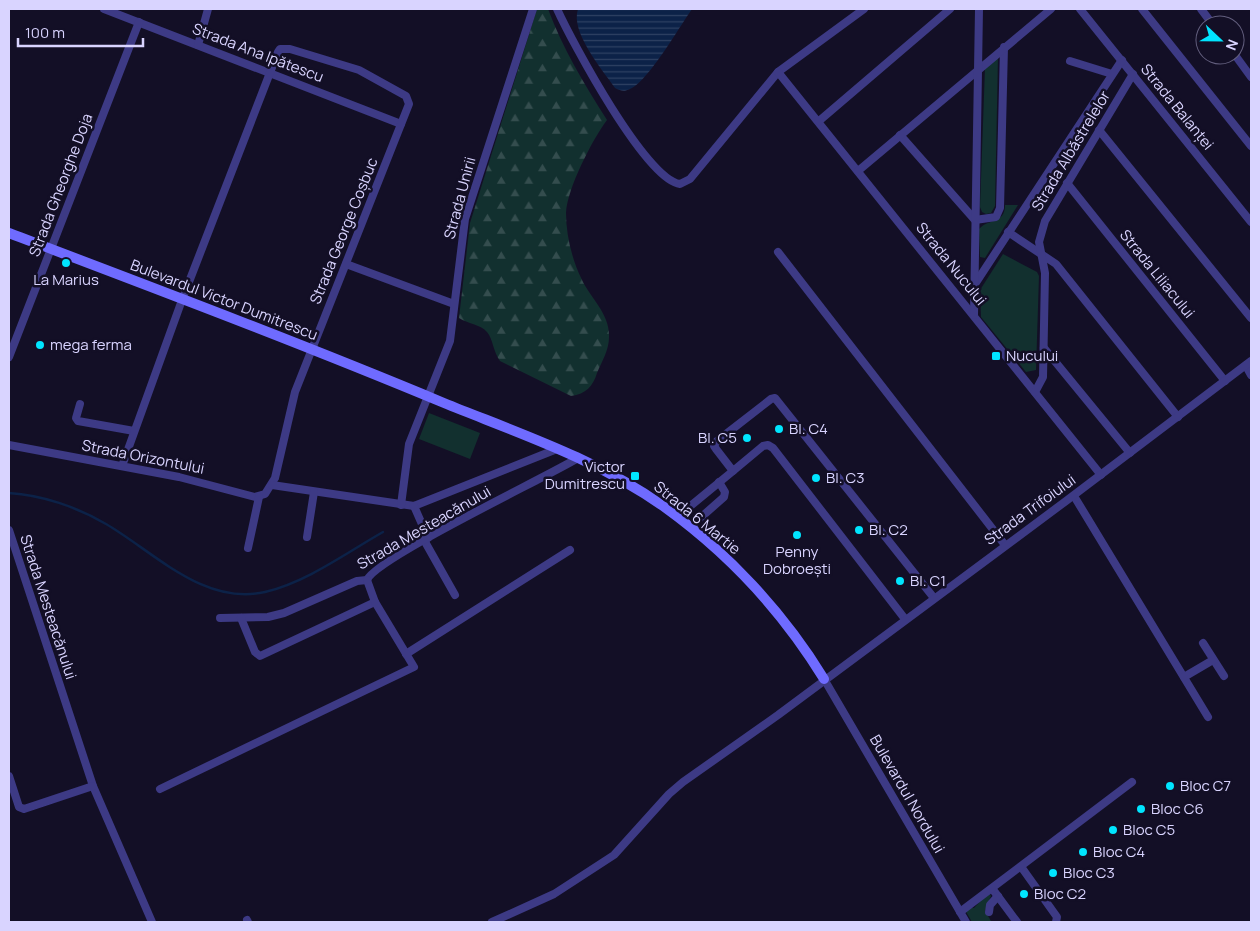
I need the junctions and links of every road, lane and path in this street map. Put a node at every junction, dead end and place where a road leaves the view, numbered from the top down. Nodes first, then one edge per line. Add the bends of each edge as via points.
1 (104, 9) edge
2 (208, 9) edge
3 (533, 9) edge
4 (557, 9) edge
5 (864, 9) edge
6 (950, 9) edge
7 (979, 9) edge
8 (1051, 9) edge
9 (1080, 9) edge
10 (1142, 9) edge
11 (139, 22) junction
12 (198, 45) junction
13 (1004, 47) junction
14 (1122, 60) junction
15 (1070, 61) dead end
16 (1242, 65) edge
17 (979, 68) junction
18 (269, 72) junction
19 (778, 72) junction
20 (1112, 74) junction
21 (1133, 74) junction
22 (1251, 77) edge
23 (819, 121) junction
24 (402, 124) junction
25 (1099, 130) junction
26 (900, 136) junction
27 (1251, 146) edge
28 (858, 171) junction
29 (1067, 183) junction
30 (975, 220) junction
31 (1251, 222) edge
32 (9, 232) edge
33 (1008, 232) junction
34 (51, 249) junction
35 (778, 252) dead end
36 (1041, 252) junction
37 (346, 264) junction
38 (975, 285) junction
39 (182, 300) junction
40 (454, 304) junction
41 (974, 315) junction
42 (1251, 318) edge
43 (1044, 348) junction
44 (312, 350) junction
45 (9, 358) edge
46 (1248, 364) edge
47 (1251, 375) edge
48 (1225, 381) junction
49 (1035, 392) junction
50 (428, 396) junction
51 (80, 404) dead end
52 (1178, 417) junction
53 (134, 431) junction
54 (9, 445) edge
55 (557, 450) junction
56 (1130, 453) junction
57 (578, 458) junction
58 (122, 466) junction
59 (733, 471) junction
60 (1101, 475) junction
61 (719, 482) junction
62 (271, 488) junction
63 (314, 492) junction
64 (1074, 496) junction
65 (259, 497) junction
66 (401, 505) junction
67 (414, 506) junction
68 (677, 517) junction
69 (690, 527) junction
70 (9, 530) edge
71 (307, 537) dead end
72 (426, 539) junction
73 (1005, 545) junction
74 (248, 548) dead end
75 (570, 550) dead end
76 (367, 580) junction
77 (455, 595) dead end
78 (934, 598) junction
79 (375, 602) junction
80 (220, 618) dead end
81 (241, 618) junction
82 (905, 619) junction
83 (1203, 643) dead end
84 (406, 654) junction
85 (1213, 660) junction
86 (1224, 676) dead end
87 (1184, 677) junction
88 (824, 679) junction
89 (1208, 717) dead end
90 (9, 776) edge
91 (1132, 782) dead end
92 (93, 786) junction
93 (160, 789) dead end
94 (1022, 868) dead end
95 (960, 912) junction
96 (989, 912) dead end
97 (152, 922) edge
98 (492, 922) edge
99 (966, 922) edge
100 (1017, 922) edge
101 (1056, 922) edge

1 - 11 street, Strada Ana Ipătescu
2 - 12 street
3 - 40 street, Strada Unirii via 465,219
4 - 19 street via 614,114 660,173 675,183 690,179
5 - 19 street
6 - 23 street
7 - 17 street
8 - 13 street
9 - 14 street, Strada Balanței
10 - 27 street
11 - 12 street, Strada Ana Ipătescu
11 - 34 street, Strada Gheorghe Doja
12 - 18 street, Strada Ana Ipătescu
13 - 17 street
13 - 30 street via 1000,208 993,218
14 - 20 street, Strada Albăstrelelor
14 - 21 street, Strada Balanței
15 - 20 street
16 - 22 street
17 - 26 street
17 - 30 street
18 - 24 street, Strada Ana Ipătescu
18 - 24 street, Strada George Coșbuc via 278,52 284,48 353,68 408,98
18 - 39 street
19 - 23 street, Strada Nucului
20 - 33 street, Strada Albăstrelelor
21 - 25 street, Strada Albăstrelelor
21 - 31 street, Strada Balanței
23 - 28 street, Strada Nucului
24 - 37 street, Strada George Coșbuc
25 - 29 street, Strada Albăstrelelor
25 - 42 street
26 - 28 street
26 - 30 street
28 - 41 street, Strada Nucului
29 - 36 street, Strada Albăstrelelor via 1045,221 1039,242
29 - 48 street, Strada Liliacului
30 - 38 street
32 - 34 street, Bulevardul Victor Dumitrescu
33 - 36 street
33 - 38 street, Strada Albăstrelelor
34 - 39 street, Bulevardul Victor Dumitrescu
34 - 45 street, Strada Gheorghe Doja
35 - 73 street
36 - 43 street, Strada Albăstrelelor via 1045,273
36 - 52 street via 1056,264
37 - 40 street
37 - 44 street, Strada George Coșbuc
38 - 41 street
39 - 44 street, Bulevardul Victor Dumitrescu
39 - 53 street
40 - 50 street, Strada Unirii via 447,352
41 - 49 street, Strada Nucului
43 - 49 street, Strada Albăstrelelor via 1043,377
43 - 56 street
44 - 50 street, Bulevardul Victor Dumitrescu
44 - 62 street, Strada George Coșbuc via 290,409
46 - 47 street
46 - 48 street, Strada Trifoiului
48 - 52 street, Strada Trifoiului
49 - 60 street, Strada Nucului
50 - 55 street, Strada 6 Martie
50 - 66 street, Strada Unirii via 410,444
51 - 53 street via 78,421
52 - 56 street, Strada Trifoiului
53 - 58 street
54 - 58 street, Strada Orizontului
55 - 57 street, Strada 6 Martie
55 - 67 street
56 - 60 street, Strada Trifoiului
57 - 68 street, Strada 6 Martie via 645,494
57 - 72 street, Strada Mesteacănului
58 - 65 street, Strada Orizontului
59 - 61 street
59 - 78 street via 715,444 775,398
59 - 82 street via 763,446 771,446
60 - 64 street, Strada Trifoiului
61 - 68 street
61 - 69 street via 725,492 724,497
62 - 63 street
62 - 65 street
63 - 66 street
63 - 71 street
64 - 73 street, Strada Trifoiului
64 - 87 street
65 - 74 street
66 - 67 street
67 - 72 street
68 - 69 street, Strada 6 Martie
69 - 88 street, Strada 6 Martie via 731,563 787,625
70 - 92 street, Strada Mesteacănului
72 - 76 street, Strada Mesteacănului via 379,568
72 - 77 street
73 - 78 street, Strada Trifoiului
75 - 84 street
76 - 79 street
76 - 81 street, Strada Mesteacănului via 357,581 284,613
78 - 82 street, Strada Trifoiului
79 - 81 street via 260,656 255,652
79 - 84 street
80 - 81 street, Strada Mesteacănului
82 - 88 street, Strada Trifoiului
83 - 85 street
84 - 93 street via 414,668
85 - 86 street
85 - 87 street
87 - 89 street
88 - 95 street, Bulevardul Nordului
88 - 98 street, Strada Trifoiului via 683,782 614,856 554,894
90 - 92 street via 19,807 24,810
91 - 95 street
92 - 97 street, Strada Mesteacănului
94 - 101 street via 1057,917
95 - 99 street, Bulevardul Nordului
96 - 100 street via 996,894

